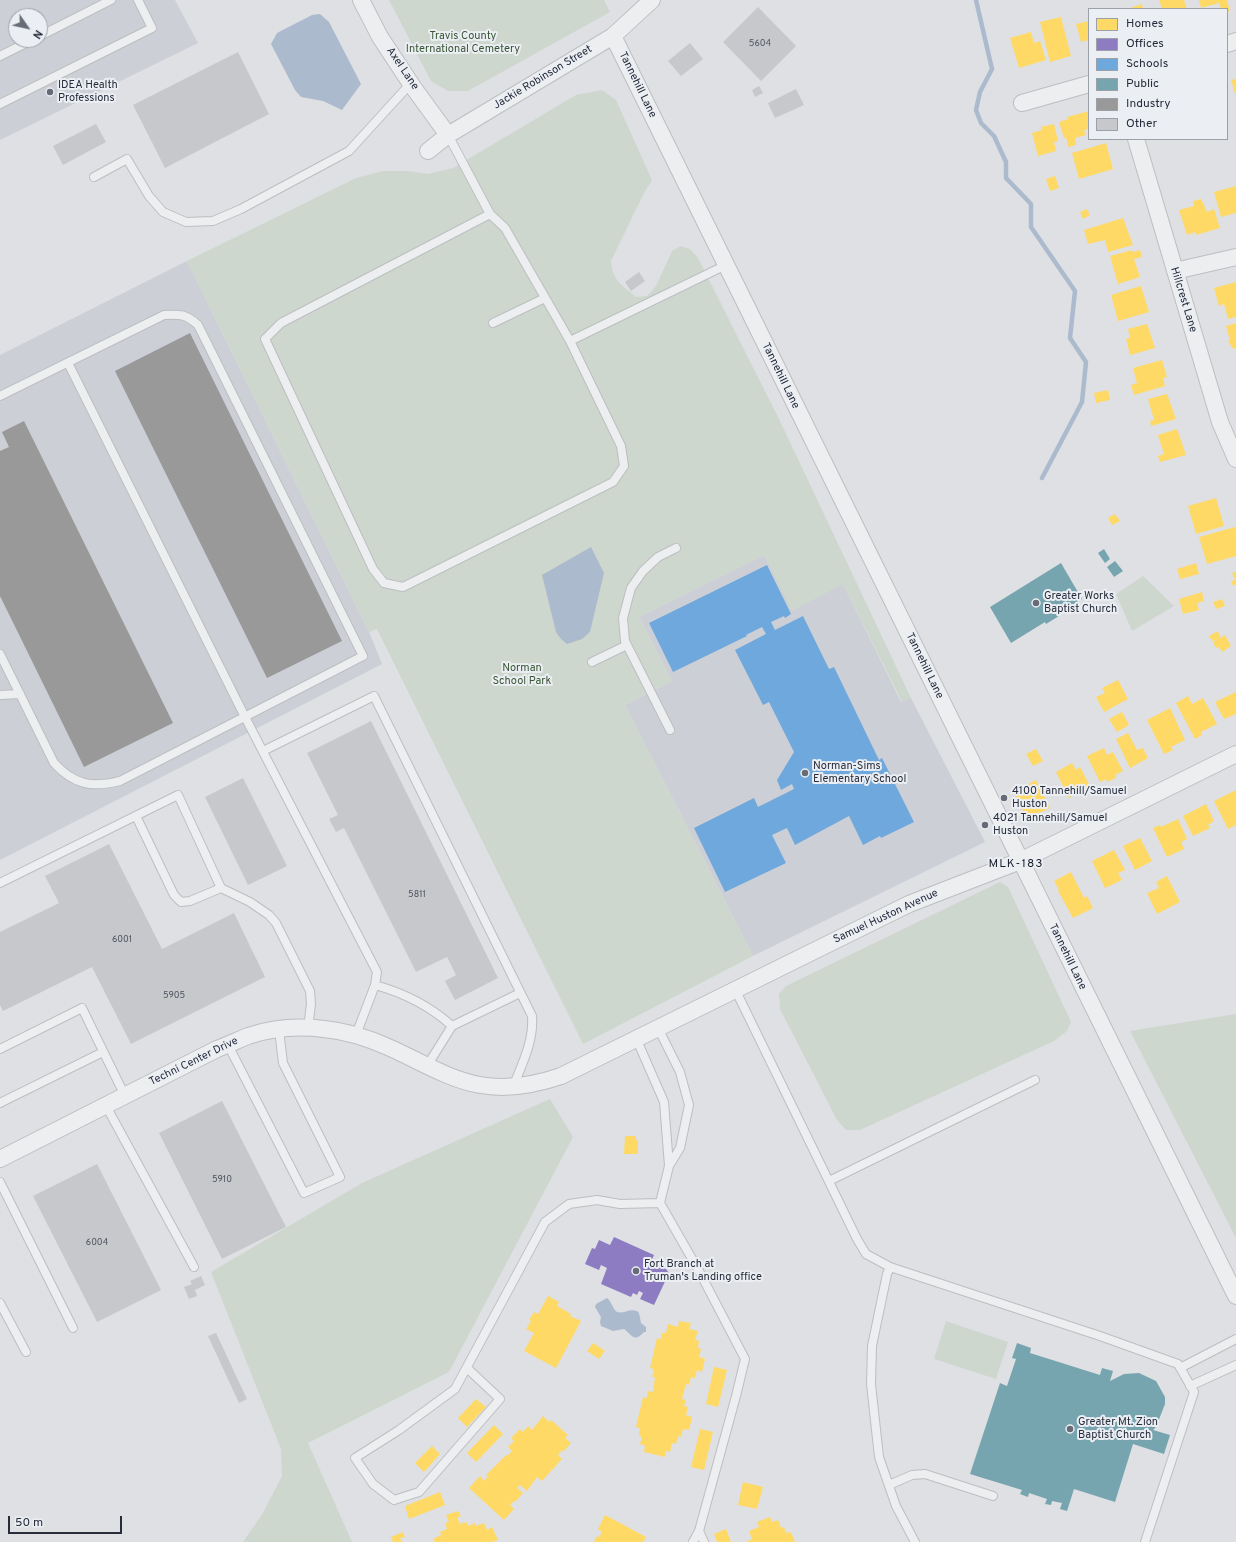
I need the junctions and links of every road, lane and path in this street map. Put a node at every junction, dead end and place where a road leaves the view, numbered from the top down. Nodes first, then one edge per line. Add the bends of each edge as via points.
1 (111, 0) edge
2 (138, 0) edge
3 (361, 0) edge
4 (652, 0) edge
5 (48, 32) edge
6 (613, 36) junction
7 (16, 48) edge
8 (0, 56) edge
9 (411, 83) junction
10 (1088, 84) edge
11 (1022, 103) dead end
12 (0, 104) edge
13 (448, 135) junction
14 (1136, 140) edge
15 (428, 151) dead end
16 (94, 177) dead end
17 (490, 214) junction
18 (1236, 257) edge
19 (726, 265) junction
20 (1175, 271) junction
21 (545, 298) junction
22 (493, 324) dead end
23 (570, 341) junction
24 (68, 363) junction
25 (0, 396) edge
26 (1236, 459) edge
27 (676, 548) dead end
28 (627, 645) junction
29 (0, 654) edge
30 (592, 662) dead end
31 (20, 694) junction
32 (0, 695) edge
33 (245, 717) junction
34 (670, 730) dead end
35 (263, 751) junction
36 (1236, 754) edge
37 (136, 816) junction
38 (1020, 861) junction
39 (0, 883) edge
40 (221, 888) junction
41 (375, 985) junction
42 (735, 989) junction
43 (520, 993) junction
44 (452, 1026) junction
45 (308, 1028) junction
46 (658, 1028) junction
47 (279, 1030) junction
48 (356, 1035) junction
49 (636, 1038) junction
50 (228, 1046) junction
51 (0, 1049) edge
52 (103, 1052) junction
53 (427, 1066) junction
54 (561, 1076) joint
55 (1035, 1080) dead end
56 (513, 1087) junction
57 (125, 1096) junction
58 (0, 1103) edge
59 (106, 1106) junction
60 (0, 1159) edge
61 (670, 1166) junction
62 (829, 1181) junction
63 (0, 1182) edge
64 (660, 1204) junction
65 (194, 1267) dead end
66 (890, 1267) junction
67 (1236, 1296) edge
68 (0, 1303) edge
69 (73, 1328) dead end
70 (1236, 1339) edge
71 (26, 1352) dead end
72 (1236, 1365) edge
73 (467, 1368) junction
74 (1180, 1368) junction
75 (1190, 1386) junction
76 (889, 1485) junction
77 (993, 1496) dead end
78 (699, 1530) junction
79 (693, 1542) edge
80 (704, 1542) edge
81 (914, 1542) edge
82 (1145, 1542) edge

1 - 5 lane
2 - 12 lane via 152,28
3 - 9 street, Axel Lane via 380,37
4 - 6 street, Jackie Robinson Street
6 - 13 street, Jackie Robinson Street
6 - 19 street, Tannehill Lane
7 - 8 lane
9 - 13 street, Axel Lane
9 - 16 lane via 349,151 213,221 186,222 163,212 149,196 127,159
10 - 11 street
13 - 15 street, Jackie Robinson Street
13 - 17 lane
14 - 20 street, Hillcrest Lane
17 - 21 lane via 505,228
17 - 23 lane via 281,323 265,339 373,569 384,583 403,587 613,482 624,466 621,446
18 - 20 street
19 - 23 lane
19 - 38 street, Tannehill Lane
20 - 26 street, Hillcrest Lane via 1220,422
21 - 22 lane
21 - 23 lane
24 - 25 lane
24 - 33 lane
24 - 33 lane via 164,315 189,316 198,325 205,339 363,656
27 - 28 lane via 658,557 643,571 631,588 623,618
28 - 30 lane
28 - 34 lane
29 - 31 lane
31 - 32 lane
31 - 33 lane via 54,763 63,773 92,785 120,781
33 - 35 lane
35 - 41 lane via 377,972
35 - 43 lane via 374,696
36 - 38 street, Samuel Huston Avenue
37 - 39 lane
37 - 40 lane via 174,895 181,902 190,902
37 - 40 lane via 178,795
38 - 42 street, Samuel Huston Avenue via 909,904
38 - 67 street, Tannehill Lane
40 - 45 lane via 250,902 276,923 310,991
41 - 44 lane via 406,995 440,1015
41 - 48 lane
42 - 46 street, Samuel Huston Avenue
42 - 62 lane
43 - 44 lane
43 - 56 lane via 532,1016 532,1026 529,1046
44 - 53 lane
45 - 47 street, Techni Center Drive
45 - 48 street, Techni Center Drive
46 - 49 street, Samuel Huston Avenue
46 - 61 lane via 680,1072 689,1105 680,1148
47 - 50 street, Techni Center Drive via 249,1036
47 - 50 lane via 283,1063 340,1177 304,1193
48 - 53 street, Techni Center Drive via 387,1046
49 - 54 street, Samuel Huston Avenue
49 - 61 lane via 664,1102
50 - 57 street, Techni Center Drive via 217,1049
51 - 52 lane via 82,1008
52 - 57 lane
52 - 58 lane
53 - 56 street, Techni Center Drive via 472,1083
54 - 56 street, Techni Center Drive
55 - 62 lane
57 - 59 street, Techni Center Drive
59 - 60 street, Techni Center Drive
59 - 65 lane
61 - 64 lane
62 - 66 lane via 866,1254
63 - 69 lane
64 - 73 lane via 620,1204 597,1200 569,1204 546,1222
64 - 78 lane via 745,1359
66 - 74 lane via 1121,1343 1178,1364
66 - 76 lane via 872,1346 871,1384 879,1457
68 - 71 lane
70 - 74 lane
72 - 75 lane
73 - 73 lane via 455,1389 355,1458 373,1484 394,1500 419,1492 500,1399
74 - 75 lane
75 - 82 lane via 1194,1392
76 - 77 lane via 912,1475 926,1474
76 - 81 lane via 896,1506
78 - 79 lane
78 - 80 lane

